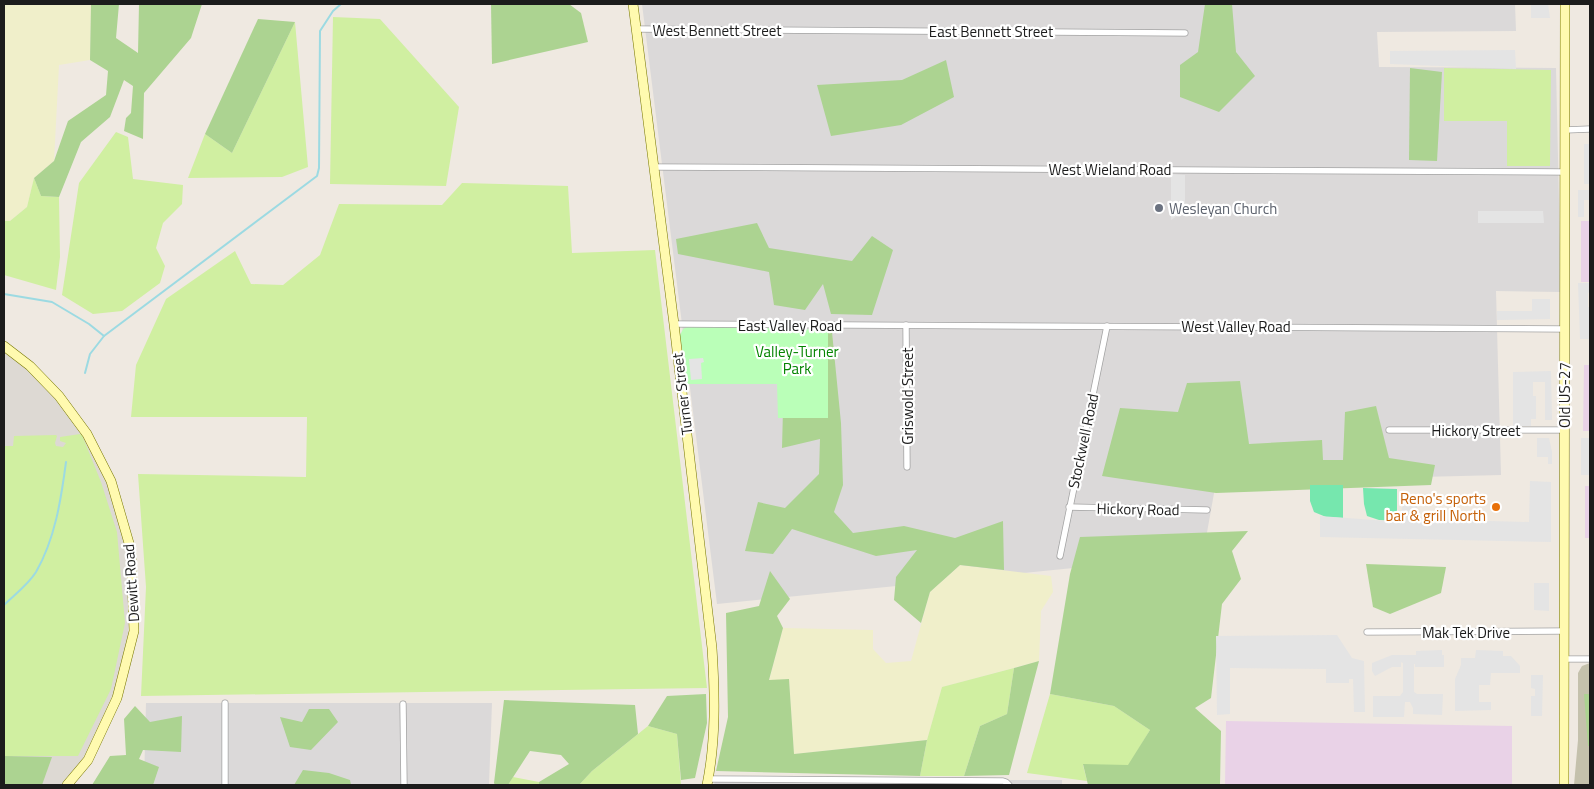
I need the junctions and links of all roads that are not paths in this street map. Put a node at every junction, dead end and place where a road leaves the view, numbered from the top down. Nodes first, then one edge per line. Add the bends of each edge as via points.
1 (633, 4) edge
2 (1565, 4) edge
3 (637, 29) junction
4 (798, 30) joint
5 (1185, 32) dead end
6 (1590, 129) edge
7 (1566, 130) junction
8 (654, 167) junction
9 (1565, 172) junction
10 (674, 324) junction
11 (906, 325) junction
12 (1107, 326) junction
13 (1565, 329) junction
14 (4, 346) edge
15 (1389, 430) dead end
16 (1564, 430) junction
17 (907, 467) dead end
18 (1069, 507) junction
19 (1207, 510) dead end
20 (1060, 556) dead end
21 (1565, 631) junction
22 (1367, 632) dead end
23 (1565, 659) junction
24 (1590, 659) edge
25 (226, 703) dead end
26 (404, 704) dead end
27 (708, 782) edge
28 (67, 785) edge
29 (225, 785) edge
30 (404, 785) edge
31 (1009, 785) edge
32 (1564, 785) edge

1 - 3 street, Turner Street
2 - 7 street, Old US-27
3 - 4 street, West Bennett Street
3 - 8 street, Turner Street
4 - 5 street, East Bennett Street
6 - 7 street
7 - 9 street, Old US-27
8 - 9 street, West Wieland Road
8 - 10 street, Turner Street
9 - 13 street, Old US-27
10 - 11 street, East Valley Road
10 - 27 street, Turner Street via 712,648 714,731
11 - 12 street, West Valley Road
11 - 17 street, Griswold Street
12 - 13 street, West Valley Road
12 - 18 street, Stockwell Road
13 - 16 street, Old US-27
14 - 28 street, Dewitt Road via 30,366 59,396 87,434 111,481 132,550 134,631 117,698 88,760
15 - 16 street, Hickory Street
16 - 21 street, Old US-27
18 - 19 street, Hickory Road
18 - 20 street, Stockwell Road
21 - 22 street, Mak Tek Drive
21 - 23 street, Old US-27
23 - 24 street
23 - 32 street, Old US-27
25 - 29 street
26 - 30 street
27 - 31 street via 1003,781

